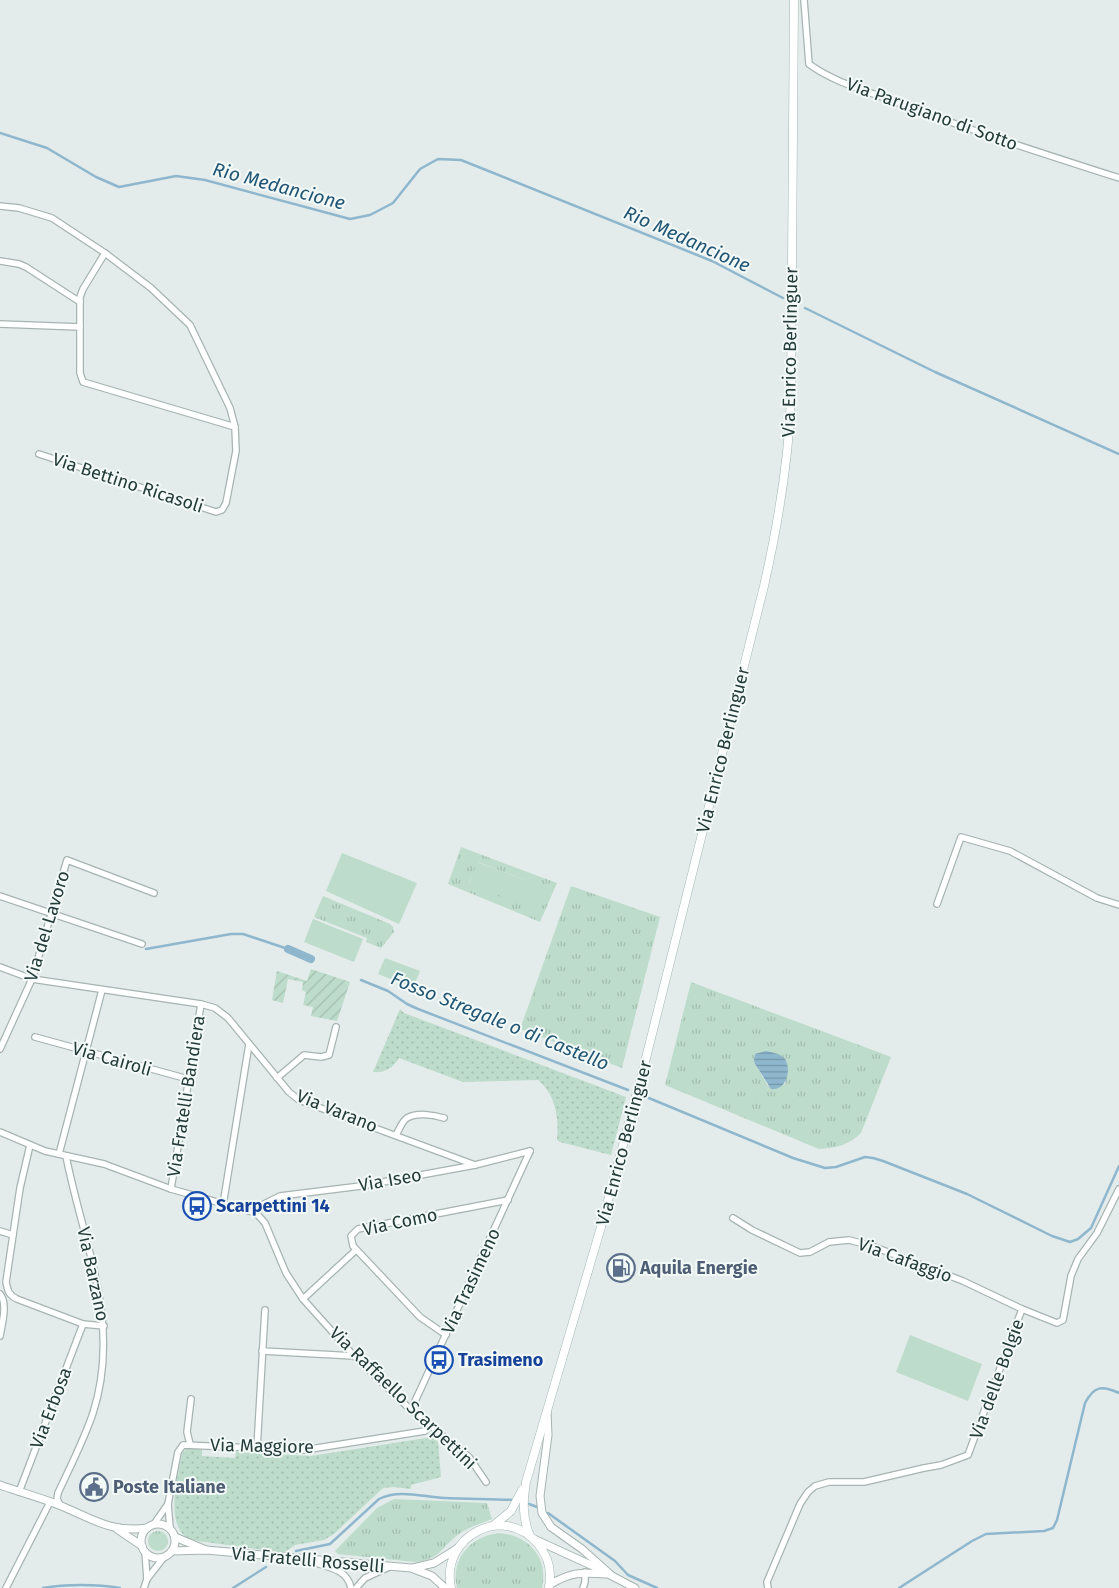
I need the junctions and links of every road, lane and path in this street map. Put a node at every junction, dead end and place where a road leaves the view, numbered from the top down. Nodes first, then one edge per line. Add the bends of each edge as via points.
1 (794, 0) edge
2 (804, 0) edge
3 (1119, 178) edge
4 (0, 206) edge
5 (105, 253) junction
6 (0, 261) edge
7 (80, 302) junction
8 (0, 324) edge
9 (80, 327) junction
10 (236, 427) junction
11 (39, 454) dead end
12 (154, 892) dead end
13 (0, 896) edge
14 (937, 904) dead end
15 (1119, 905) edge
16 (51, 913) junction
17 (142, 944) dead end
18 (0, 967) edge
19 (32, 979) junction
20 (102, 990) junction
21 (201, 1004) junction
22 (336, 1027) dead end
23 (35, 1037) dead end
24 (2, 1039) edge
25 (249, 1044) junction
26 (0, 1049) edge
27 (86, 1051) junction
28 (277, 1078) junction
29 (188, 1080) junction
30 (444, 1118) dead end
31 (0, 1132) edge
32 (396, 1135) junction
33 (30, 1145) junction
34 (530, 1151) joint
35 (59, 1154) junction
36 (66, 1156) junction
37 (475, 1164) junction
38 (171, 1189) junction
39 (1119, 1189) edge
40 (508, 1200) junction
41 (222, 1205) junction
42 (256, 1213) junction
43 (733, 1218) dead end
44 (0, 1231) edge
45 (13, 1236) junction
46 (356, 1250) junction
47 (6, 1282) junction
48 (0, 1292) edge
49 (17, 1299) junction
50 (303, 1299) junction
51 (1022, 1309) junction
52 (265, 1310) dead end
53 (3, 1313) junction
54 (83, 1324) junction
55 (104, 1326) junction
56 (446, 1335) junction
57 (0, 1336) edge
58 (262, 1351) junction
59 (354, 1356) junction
60 (191, 1399) dead end
61 (411, 1410) junction
62 (547, 1410) junction
63 (430, 1426) junction
64 (190, 1444) junction
65 (257, 1448) junction
66 (486, 1482) dead end
67 (526, 1482) junction
68 (0, 1485) edge
69 (20, 1492) junction
70 (168, 1504) junction
71 (60, 1505) junction
72 (48, 1506) junction
73 (83, 1516) junction
74 (150, 1526) junction
75 (491, 1526) junction
76 (117, 1528) junction
77 (170, 1528) junction
78 (175, 1537) junction
79 (532, 1538) junction
80 (458, 1548) junction
81 (143, 1549) junction
82 (206, 1550) junction
83 (172, 1551) junction
84 (164, 1557) junction
85 (307, 1560) junction
86 (390, 1567) junction
87 (411, 1568) junction
88 (585, 1572) junction
89 (611, 1575) junction
90 (147, 1579) junction
91 (549, 1586) edge
92 (6, 1588) edge
93 (144, 1588) edge
94 (351, 1588) edge
95 (356, 1588) edge
96 (446, 1588) edge
97 (451, 1588) edge
98 (582, 1588) edge
99 (635, 1588) edge
100 (768, 1588) edge

1 - 62 main road, Via Enrico Berlinguer via 790,426 781,503 764,586 644,1066
2 - 3 street, Via Parugiano di Sotto via 807,54 809,64 815,69 948,122
4 - 5 street via 52,218
5 - 7 street via 82,289
5 - 10 street via 151,288 190,325
6 - 7 street via 26,267
7 - 9 street
8 - 9 street
9 - 10 street via 80,373 83,382
10 - 11 street, Via Bettino Ricasoli via 236,451 228,494 224,508 219,512
12 - 16 street, Via del Lavoro via 68,860
13 - 16 street
14 - 15 street via 961,837 1010,851 1097,898
16 - 17 street
16 - 19 street, Via del Lavoro
18 - 19 street, Via Varano
19 - 20 street, Via Varano
19 - 24 street, Via del Lavoro
20 - 21 street, Via Varano
20 - 27 street
21 - 25 street, Via Varano via 224,1014
21 - 29 street, Via Fratelli Bandiera
22 - 28 street via 329,1055 304,1055
23 - 27 street, Via Cairoli
24 - 26 street, Via del Lavoro
25 - 28 street, Via Varano
25 - 41 street
27 - 29 street, Via Cairoli
27 - 35 street
28 - 32 street, Via Varano via 299,1100
29 - 38 street, Via Fratelli Bandiera
30 - 32 street via 410,1116
31 - 33 street
32 - 37 street, Via Varano
33 - 35 street
33 - 45 street
34 - 37 street, Via Iseo
34 - 40 street, Via Trasimeno
35 - 36 street
36 - 38 street via 104,1164
36 - 55 street, Via Barzano via 99,1287
37 - 42 street, Via Iseo via 362,1186 280,1196 264,1204
38 - 41 street
39 - 51 street, Via delle Bolgie via 1097,1233 1078,1259 1071,1276 1063,1320 1057,1323
40 - 46 street, Via Como via 358,1229 351,1240
40 - 56 street, Via Trasimeno
41 - 42 street
42 - 50 street, Via Raffaello Scarpettini
43 - 51 street, Via Cafaggio via 800,1252 810,1252 829,1242 849,1240 872,1246 964,1281
44 - 45 street
45 - 47 street
46 - 50 street, Via Como
46 - 56 street via 420,1317
47 - 48 street
47 - 49 street via 10,1295
48 - 53 street
49 - 53 street via 11,1298
49 - 54 street
50 - 59 street, Via Raffaello Scarpettini
51 - 100 street, Via delle Bolgie via 968,1455 941,1465 864,1482 829,1482 815,1486 800,1504 767,1582
52 - 58 street
53 - 57 street
54 - 55 street
54 - 69 street, Via Erbosa
55 - 71 street, Via Barzano via 104,1358 95,1406 58,1493
56 - 61 street, Via Trasimeno
58 - 59 street
58 - 65 street
59 - 61 street, Via Raffaello Scarpettini
60 - 64 street via 187,1432
61 - 63 street, Via Raffaello Scarpettini
62 - 67 main road, Via Enrico Berlinguer
62 - 89 street via 548,1435 540,1496 542,1513 551,1527
63 - 65 street, Via Maggiore via 425,1431 316,1449
63 - 66 street, Via Raffaello Scarpettini via 469,1457
64 - 65 street, Via Maggiore
64 - 70 street, Via Maggiore via 179,1450
67 - 75 main road, Via Enrico Berlinguer via 511,1511
67 - 79 main road, Via Enrico Berlinguer via 523,1508
68 - 69 street
69 - 71 street
69 - 72 street
70 - 74 street, Via Maggiore
70 - 77 street, Via Maggiore
71 - 73 street
72 - 73 street
72 - 92 street
73 - 76 street
74 - 76 street via 128,1530
74 - 77 street via 164,1524
74 - 81 street via 141,1536
75 - 79 main road via 511,1527
75 - 80 main road, Via Enrico Berlinguer via 470,1535
76 - 81 street
77 - 78 street
78 - 82 street
78 - 83 street
79 - 89 street
79 - 91 main road, Via Enrico Berlinguer via 548,1562
80 - 87 street, Via Fratelli Rosselli via 434,1563
80 - 97 main road via 450,1567
81 - 84 street via 154,1558
81 - 90 street
82 - 83 street
82 - 85 street, Via Fratelli Rosselli
83 - 84 street
84 - 90 street
85 - 86 street, Via Fratelli Rosselli
85 - 94 street via 341,1571
86 - 87 street, Via Fratelli Rosselli
86 - 95 street via 364,1578
87 - 96 street, Via Fratelli Rosselli via 432,1576
88 - 89 street
88 - 91 street via 564,1576
88 - 98 street
89 - 99 street
90 - 93 street

